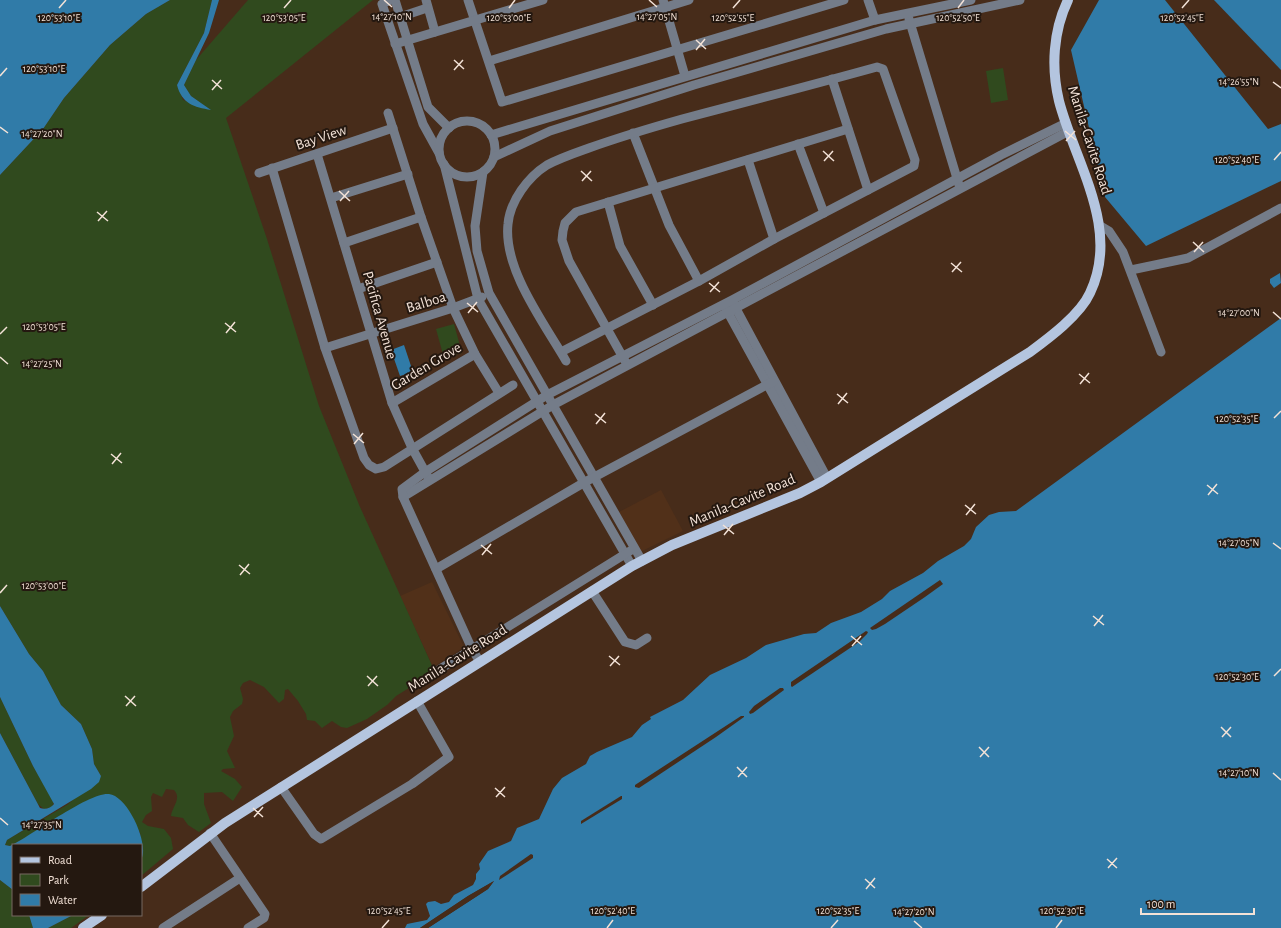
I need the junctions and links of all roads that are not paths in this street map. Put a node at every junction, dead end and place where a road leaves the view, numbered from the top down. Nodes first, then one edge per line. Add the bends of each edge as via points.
1 (391, 0) edge
2 (395, 0) edge
3 (468, 0) edge
4 (543, 0) edge
5 (689, 0) edge
6 (844, 0) edge
7 (868, 0) edge
8 (971, 0) edge
9 (1020, 0) edge
10 (1068, 0) edge
11 (427, 4) edge
12 (664, 4) edge
13 (908, 13) junction
14 (400, 17) junction
15 (475, 20) junction
16 (875, 20) junction
17 (910, 24) junction
18 (434, 32) junction
19 (407, 41) junction
20 (395, 44) junction
21 (677, 49) junction
22 (489, 61) junction
23 (685, 76) junction
24 (832, 79) junction
25 (621, 97) junction
26 (624, 107) junction
27 (388, 113) dead end
28 (1068, 127) junction
29 (393, 128) junction
30 (449, 128) junction
31 (848, 128) junction
32 (633, 132) junction
33 (491, 135) junction
34 (798, 144) junction
35 (317, 154) junction
36 (440, 155) junction
37 (494, 157) junction
38 (748, 160) junction
39 (444, 164) junction
40 (272, 168) junction
41 (483, 172) junction
42 (258, 173) dead end
43 (408, 174) junction
44 (958, 184) junction
45 (655, 187) junction
46 (868, 190) junction
47 (331, 198) junction
48 (608, 202) junction
49 (1281, 208) edge
50 (824, 213) junction
51 (421, 217) junction
52 (1099, 225) junction
53 (774, 239) junction
54 (344, 243) junction
55 (437, 262) junction
56 (1131, 270) junction
57 (699, 281) junction
58 (358, 289) junction
59 (488, 293) junction
60 (478, 299) junction
61 (727, 302) junction
62 (653, 305) junction
63 (453, 308) junction
64 (732, 311) junction
65 (607, 329) junction
66 (370, 333) junction
67 (325, 348) junction
68 (561, 352) junction
69 (1161, 352) dead end
70 (475, 354) junction
71 (622, 356) junction
72 (566, 361) dead end
73 (628, 366) junction
74 (770, 382) junction
75 (513, 385) dead end
76 (499, 393) junction
77 (547, 395) junction
78 (538, 401) junction
79 (392, 403) junction
80 (553, 405) junction
81 (543, 411) junction
82 (412, 448) junction
83 (428, 476) junction
84 (594, 477) junction
85 (824, 480) junction
86 (585, 482) junction
87 (634, 548) junction
88 (625, 554) junction
89 (642, 561) junction
90 (632, 566) junction
91 (436, 569) junction
92 (592, 591) junction
93 (647, 638) dead end
94 (472, 649) junction
95 (480, 662) junction
96 (440, 669) dead end
97 (417, 701) junction
98 (281, 787) junction
99 (210, 833) junction
100 (240, 878) junction
101 (142, 885) edge
102 (101, 916) edge
103 (83, 928) edge
104 (163, 928) edge
105 (248, 928) edge

1 - 20 street via 382,4
2 - 14 street
3 - 15 street
4 - 15 street
5 - 12 street
6 - 21 street
7 - 16 street
8 - 13 street
9 - 17 street
10 - 28 main road, Manila-Cavite Road via 1059,21 1055,53 1056,85
11 - 14 street
11 - 18 street
12 - 21 street
12 - 22 street
13 - 16 street
13 - 17 street
14 - 19 street
15 - 18 street
15 - 22 street
16 - 23 street
17 - 26 street
17 - 44 street
18 - 19 street
19 - 20 street
19 - 30 street via 428,107
20 - 36 street via 423,124
21 - 22 street via 502,102
21 - 23 street
23 - 25 street
24 - 31 street
24 - 32 street
24 - 46 street via 877,66 882,69 915,160 916,164 912,169
25 - 26 street
25 - 33 street
26 - 37 street via 550,131
27 - 29 street
28 - 44 street
28 - 52 main road, Manila-Cavite Road via 1093,195
29 - 35 street, Bay View
29 - 43 street
30 - 33 street via 459,123 471,122 483,126
30 - 36 street via 443,136
31 - 34 street
31 - 46 street
32 - 45 street
32 - 68 street via 546,166 522,190 512,207 508,223 511,259 518,277
33 - 37 street via 495,149
34 - 38 street
34 - 50 street
35 - 40 street, Bay View
35 - 47 street, Pacifica Avenue
36 - 39 street
37 - 41 street
38 - 45 street
38 - 53 street
39 - 41 street via 450,171 462,176 475,176
39 - 60 street
40 - 42 street, Bay View
40 - 67 street
41 - 59 street via 475,226 477,251
43 - 47 street
43 - 51 street
44 - 61 street
44 - 64 street
45 - 48 street
45 - 57 street via 669,225
46 - 50 street
47 - 54 street, Pacifica Avenue
48 - 62 street via 620,246
48 - 65 street via 576,212 565,223 562,240 569,261
49 - 56 street via 1188,258
50 - 53 street
51 - 54 street
51 - 55 street
52 - 56 street via 1108,231 1124,252
52 - 85 main road, Manila-Cavite Road via 1098,265 1090,294 1057,332 1030,352
53 - 57 street
54 - 58 street, Pacifica Avenue
55 - 58 street
55 - 63 street
56 - 69 street
57 - 62 street
58 - 66 street, Pacifica Avenue
59 - 60 street, Balboa
59 - 77 street
60 - 63 street, Balboa
60 - 78 street
61 - 64 street
61 - 71 street
62 - 65 street
63 - 66 street, Balboa
63 - 70 street
64 - 73 street
64 - 74 street
65 - 68 street
65 - 71 street
66 - 67 street, Balboa
66 - 79 street, Pacifica Avenue
67 - 82 street via 364,458 369,465 380,469
68 - 72 street
70 - 76 street
70 - 79 street, Garden Grove
71 - 73 street
71 - 77 street
73 - 80 street
74 - 84 street
74 - 85 street
75 - 76 street
76 - 82 street
77 - 78 street
77 - 80 street
78 - 81 street
78 - 83 street
79 - 82 street, Pacifica Avenue
80 - 81 street
80 - 84 street
81 - 83 street
81 - 86 street
82 - 83 street, Pacifica Avenue
83 - 91 street via 404,497
84 - 86 street
84 - 87 street
85 - 89 main road, Manila-Cavite Road via 800,493 672,545
86 - 88 street
86 - 91 street
87 - 88 street
87 - 89 street
88 - 90 street
88 - 94 street
89 - 90 main road, Manila-Cavite Road
90 - 92 main road, Manila-Cavite Road
91 - 94 street
92 - 93 street via 625,642 636,645
92 - 95 main road, Manila-Cavite Road
94 - 95 street
94 - 96 street
95 - 97 main road, Manila-Cavite Road
97 - 98 main road, Manila-Cavite Road
97 - 98 street via 449,758 412,784 321,839 314,834
98 - 99 main road, Manila-Cavite Road
99 - 100 street
99 - 101 main road, Manila-Cavite Road
100 - 104 street
100 - 105 street via 265,914 264,918
102 - 103 main road

